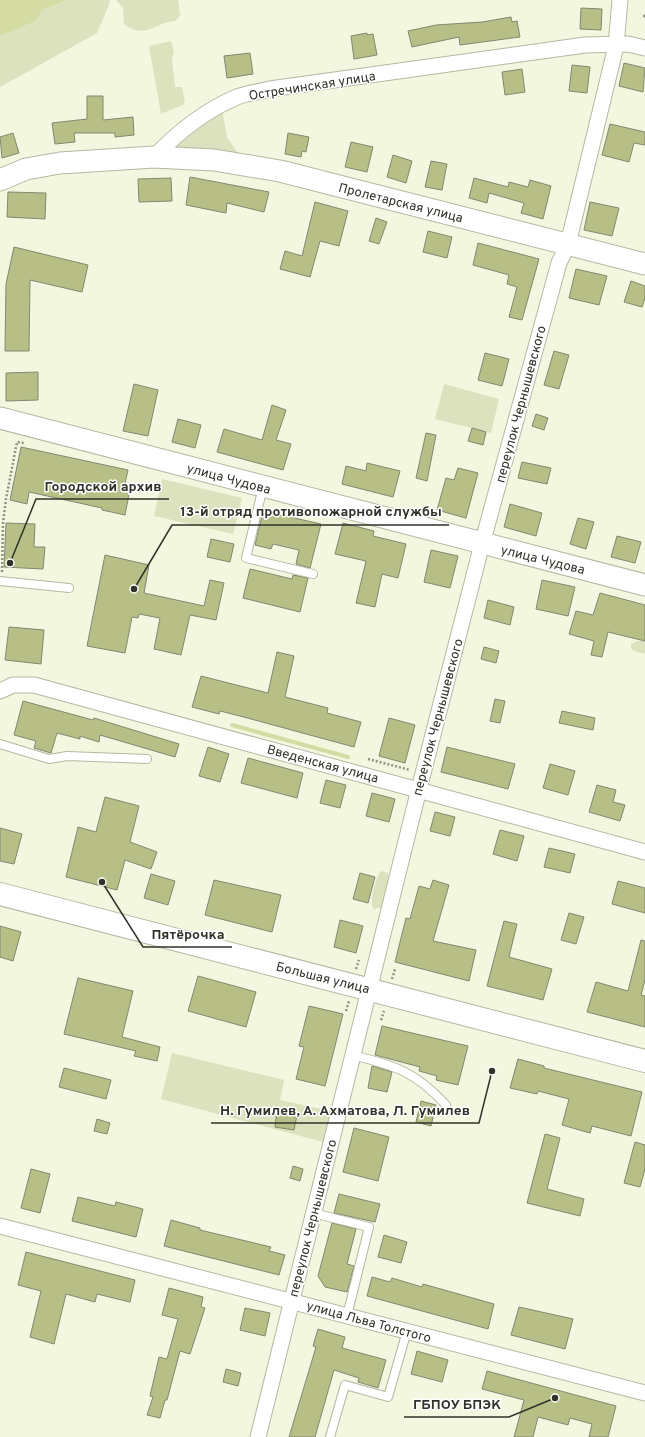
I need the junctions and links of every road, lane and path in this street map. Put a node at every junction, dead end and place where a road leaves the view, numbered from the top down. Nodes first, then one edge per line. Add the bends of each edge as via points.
1 (620, 0) edge
2 (616, 46) junction
3 (645, 48) edge
4 (154, 158) junction
5 (0, 180) edge
6 (568, 244) junction
7 (645, 264) edge
8 (0, 418) edge
9 (25, 443) dead end
10 (263, 487) junction
11 (482, 544) junction
12 (313, 574) dead end
13 (1, 581) edge
14 (645, 585) edge
15 (69, 588) dead end
16 (0, 691) edge
17 (0, 744) edge
18 (147, 759) dead end
19 (368, 759) dead end
20 (423, 773) junction
21 (418, 789) junction
22 (645, 852) edge
23 (0, 894) edge
24 (369, 989) junction
25 (352, 1055) junction
26 (645, 1061) edge
27 (446, 1105) dead end
28 (313, 1213) junction
29 (0, 1226) edge
30 (292, 1301) junction
31 (347, 1316) junction
32 (407, 1331) junction
33 (645, 1393) edge
34 (258, 1437) edge
35 (330, 1437) edge

1 - 2 street, переулок Чернышевского
2 - 3 street, Остречинская улица via 628,44
2 - 4 street, Остречинская улица via 585,45 270,89 237,97 208,113 173,138
2 - 6 street, переулок Чернышевского
4 - 5 street via 60,163 26,169
4 - 6 street, Пролетарская улица via 214,160 280,171
6 - 7 street, Пролетарская улица
6 - 11 street, переулок Чернышевского via 559,263
8 - 10 street, улица Чудова
9 - 13 path via 17,442 6,499
10 - 11 street, улица Чудова
10 - 12 lane via 246,558
11 - 14 street, улица Чудова
11 - 20 street, переулок Чернышевского
13 - 15 lane
16 - 21 street, Введенская улица via 13,685 34,684
17 - 18 lane via 49,759 67,756
19 - 20 path
20 - 21 street, переулок Чернышевского
21 - 22 street, Введенская улица
21 - 24 street, переулок Чернышевского
23 - 24 main road, Большая улица
24 - 25 street, переулок Чернышевского
24 - 26 main road, Большая улица
25 - 27 lane via 404,1071 429,1087
25 - 28 street, переулок Чернышевского
28 - 30 street, переулок Чернышевского
28 - 31 lane via 369,1226
29 - 30 street, улица Льва Толстого
30 - 31 street, улица Льва Толстого
30 - 34 street, переулок Чернышевского
31 - 32 street, улица Льва Толстого
32 - 33 street, улица Льва Толстого
32 - 35 lane via 388,1397 345,1385

